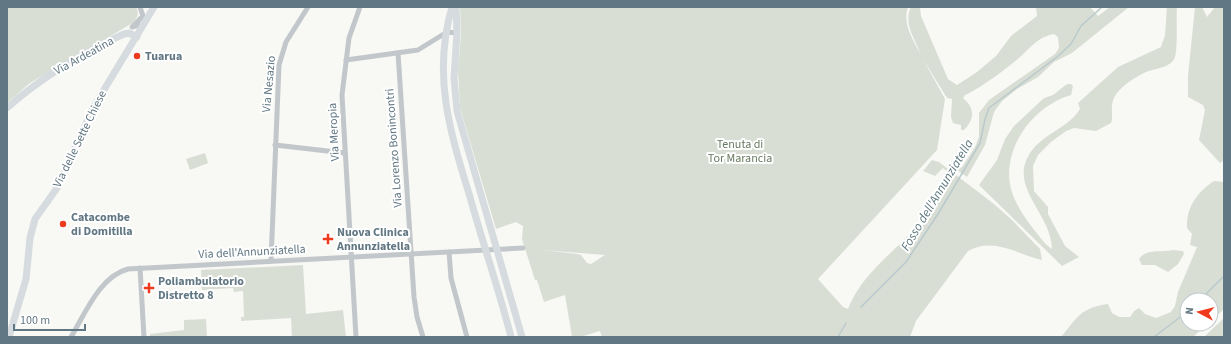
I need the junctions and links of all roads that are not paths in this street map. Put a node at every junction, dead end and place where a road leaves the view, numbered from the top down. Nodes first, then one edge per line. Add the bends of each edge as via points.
1 (140, 7) edge
2 (154, 7) edge
3 (308, 7) edge
4 (360, 7) edge
5 (452, 7) edge
6 (456, 7) edge
7 (143, 26) junction
8 (447, 32) junction
9 (457, 33) junction
10 (137, 37) junction
11 (398, 52) junction
12 (346, 60) junction
13 (7, 108) edge
14 (275, 145) junction
15 (466, 146) junction
16 (455, 149) junction
17 (345, 153) junction
18 (523, 248) dead end
19 (485, 250) junction
20 (497, 250) junction
21 (449, 252) junction
22 (411, 254) junction
23 (352, 257) junction
24 (271, 261) junction
25 (140, 268) junction
26 (9, 337) edge
27 (71, 337) edge
28 (144, 337) edge
29 (356, 337) edge
30 (423, 337) edge
31 (467, 337) edge
32 (511, 337) edge
33 (522, 337) edge

1 - 7 street via 143,16 132,28
2 - 7 street
3 - 14 street, Via Nesazio via 286,42 280,58
4 - 12 street, Via Meropia via 349,38
5 - 8 street
6 - 9 street
7 - 10 street
8 - 9 street
8 - 11 street via 422,48
8 - 16 street via 443,68 444,93 448,124
9 - 15 street via 454,93
10 - 13 street, Via Ardeatina via 124,34 94,50 35,85
10 - 26 street, Via delle Sette Chiese via 89,116 57,188 34,221 29,241 26,279
11 - 12 street
11 - 22 street, Via Lorenzo Bonincontri
12 - 17 street, Via Meropia via 342,95
14 - 17 street
14 - 24 street, Via Nesazio
15 - 16 street
15 - 20 street
16 - 19 street
17 - 23 street, Via Meropia
18 - 20 street, Via dell'Annunziatella
19 - 20 street, Via dell'Annunziatella
19 - 21 street, Via dell'Annunziatella
19 - 32 street
20 - 33 street
21 - 22 street, Via dell'Annunziatella
21 - 31 street via 452,281
22 - 23 street, Via dell'Annunziatella
22 - 30 street, Via Lorenzo Bonincontri via 416,313
23 - 24 street, Via dell'Annunziatella
23 - 29 street, Via Meropia
24 - 25 street, Via dell'Annunziatella
25 - 27 street, Via dell'Annunziatella via 120,271 107,280
25 - 28 street

